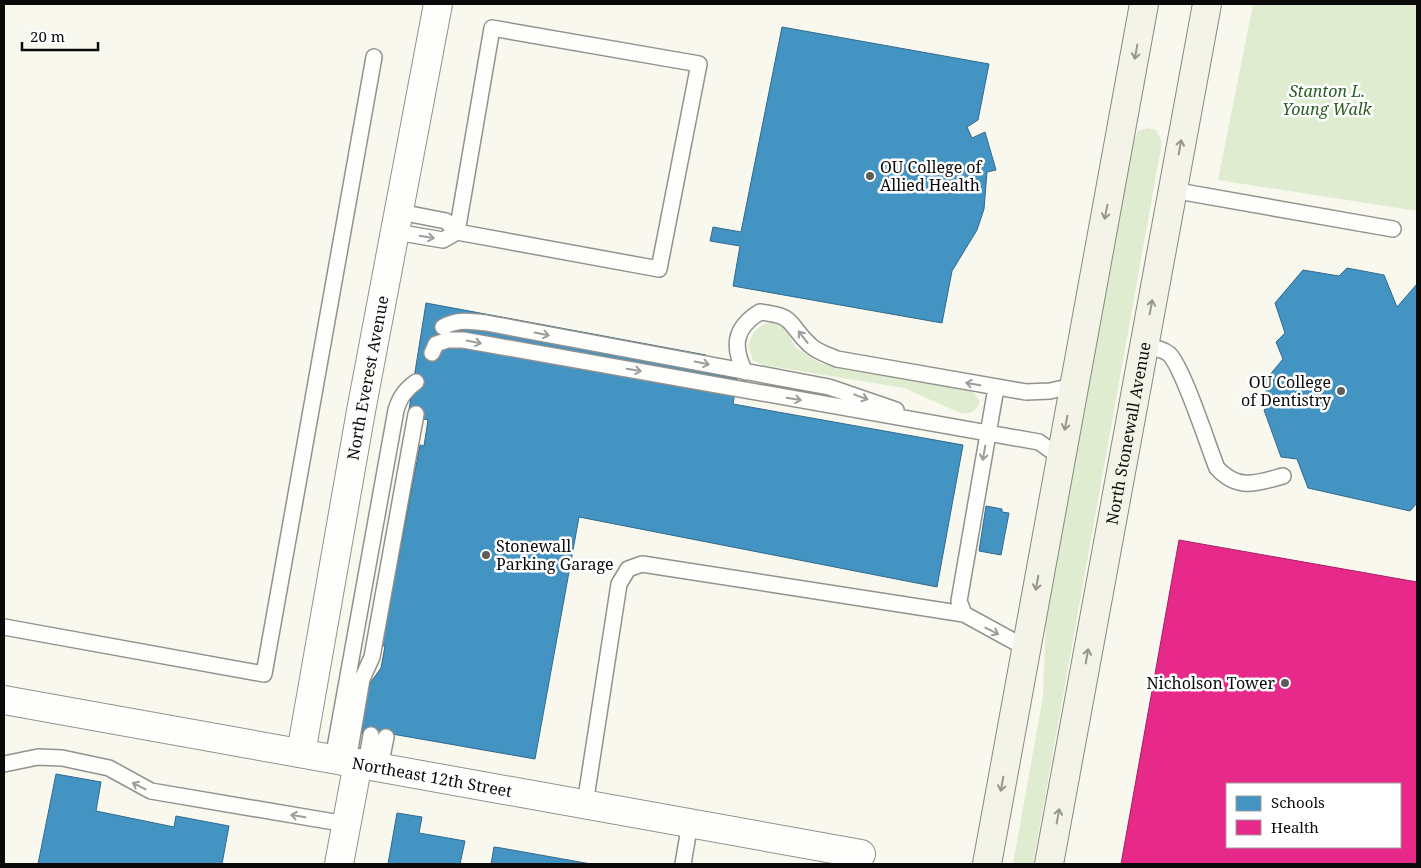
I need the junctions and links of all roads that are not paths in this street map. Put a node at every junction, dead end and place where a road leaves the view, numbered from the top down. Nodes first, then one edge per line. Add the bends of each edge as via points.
1 (438, 4) edge
2 (1144, 4) edge
3 (1207, 4) edge
4 (374, 57) dead end
5 (1172, 190) junction
6 (398, 222) junction
7 (1394, 229) dead end
8 (456, 232) junction
9 (443, 326) dead end
10 (1143, 346) junction
11 (432, 353) dead end
12 (745, 372) junction
13 (416, 382) dead end
14 (1073, 386) junction
15 (996, 388) junction
16 (416, 414) dead end
17 (925, 422) junction
18 (987, 432) junction
19 (1060, 456) junction
20 (1283, 476) dead end
21 (964, 614) junction
22 (4, 627) edge
23 (1026, 648) junction
24 (4, 700) edge
25 (378, 736) dead end
26 (301, 753) junction
27 (11, 763) edge
28 (357, 763) junction
29 (585, 804) junction
30 (690, 823) junction
31 (346, 824) junction
32 (861, 854) dead end
33 (339, 864) edge
34 (683, 864) edge
35 (987, 864) edge
36 (1049, 864) edge

1 - 6 street, North Everest Avenue
2 -> 14 main road
5 -> 3 main road, North Stonewall Avenue
4 - 22 lane via 264,674
5 - 7 lane
10 -> 5 main road, North Stonewall Avenue
6 - 8 lane via 446,221
6 - 26 street, North Everest Avenue
8 - 8 lane via 659,269 699,64 492,28
9 -> 12 lane via 466,321 486,323
10 - 20 lane via 1163,350 1170,355 1186,386 1217,468 1226,478 1252,484
36 -> 10 main road, North Stonewall Avenue
11 -> 17 lane via 436,344 463,340
15 -> 12 lane via 837,359 810,345 787,318 760,312 748,319 736,344
12 -> 17 lane via 852,394
13 - 28 lane via 407,388 396,410
14 - 15 lane via 1026,392
14 -> 19 main road
15 - 18 lane
16 - 28 lane via 372,657 362,679
17 - 18 lane
18 - 19 lane via 1039,442
18 -> 21 lane via 959,601
19 -> 23 main road
21 -> 23 lane
21 - 29 lane via 642,564 628,569 619,584
23 -> 35 main road
24 - 26 street, Northeast 12th Street
25 - 28 lane
26 - 28 street, Northeast 12th Street
31 -> 27 lane via 150,791 108,768 62,758
28 - 29 street, Northeast 12th Street
28 - 31 street
29 - 30 street, Northeast 12th Street
30 - 32 street, Northeast 12th Street
30 - 34 lane
31 - 33 street

